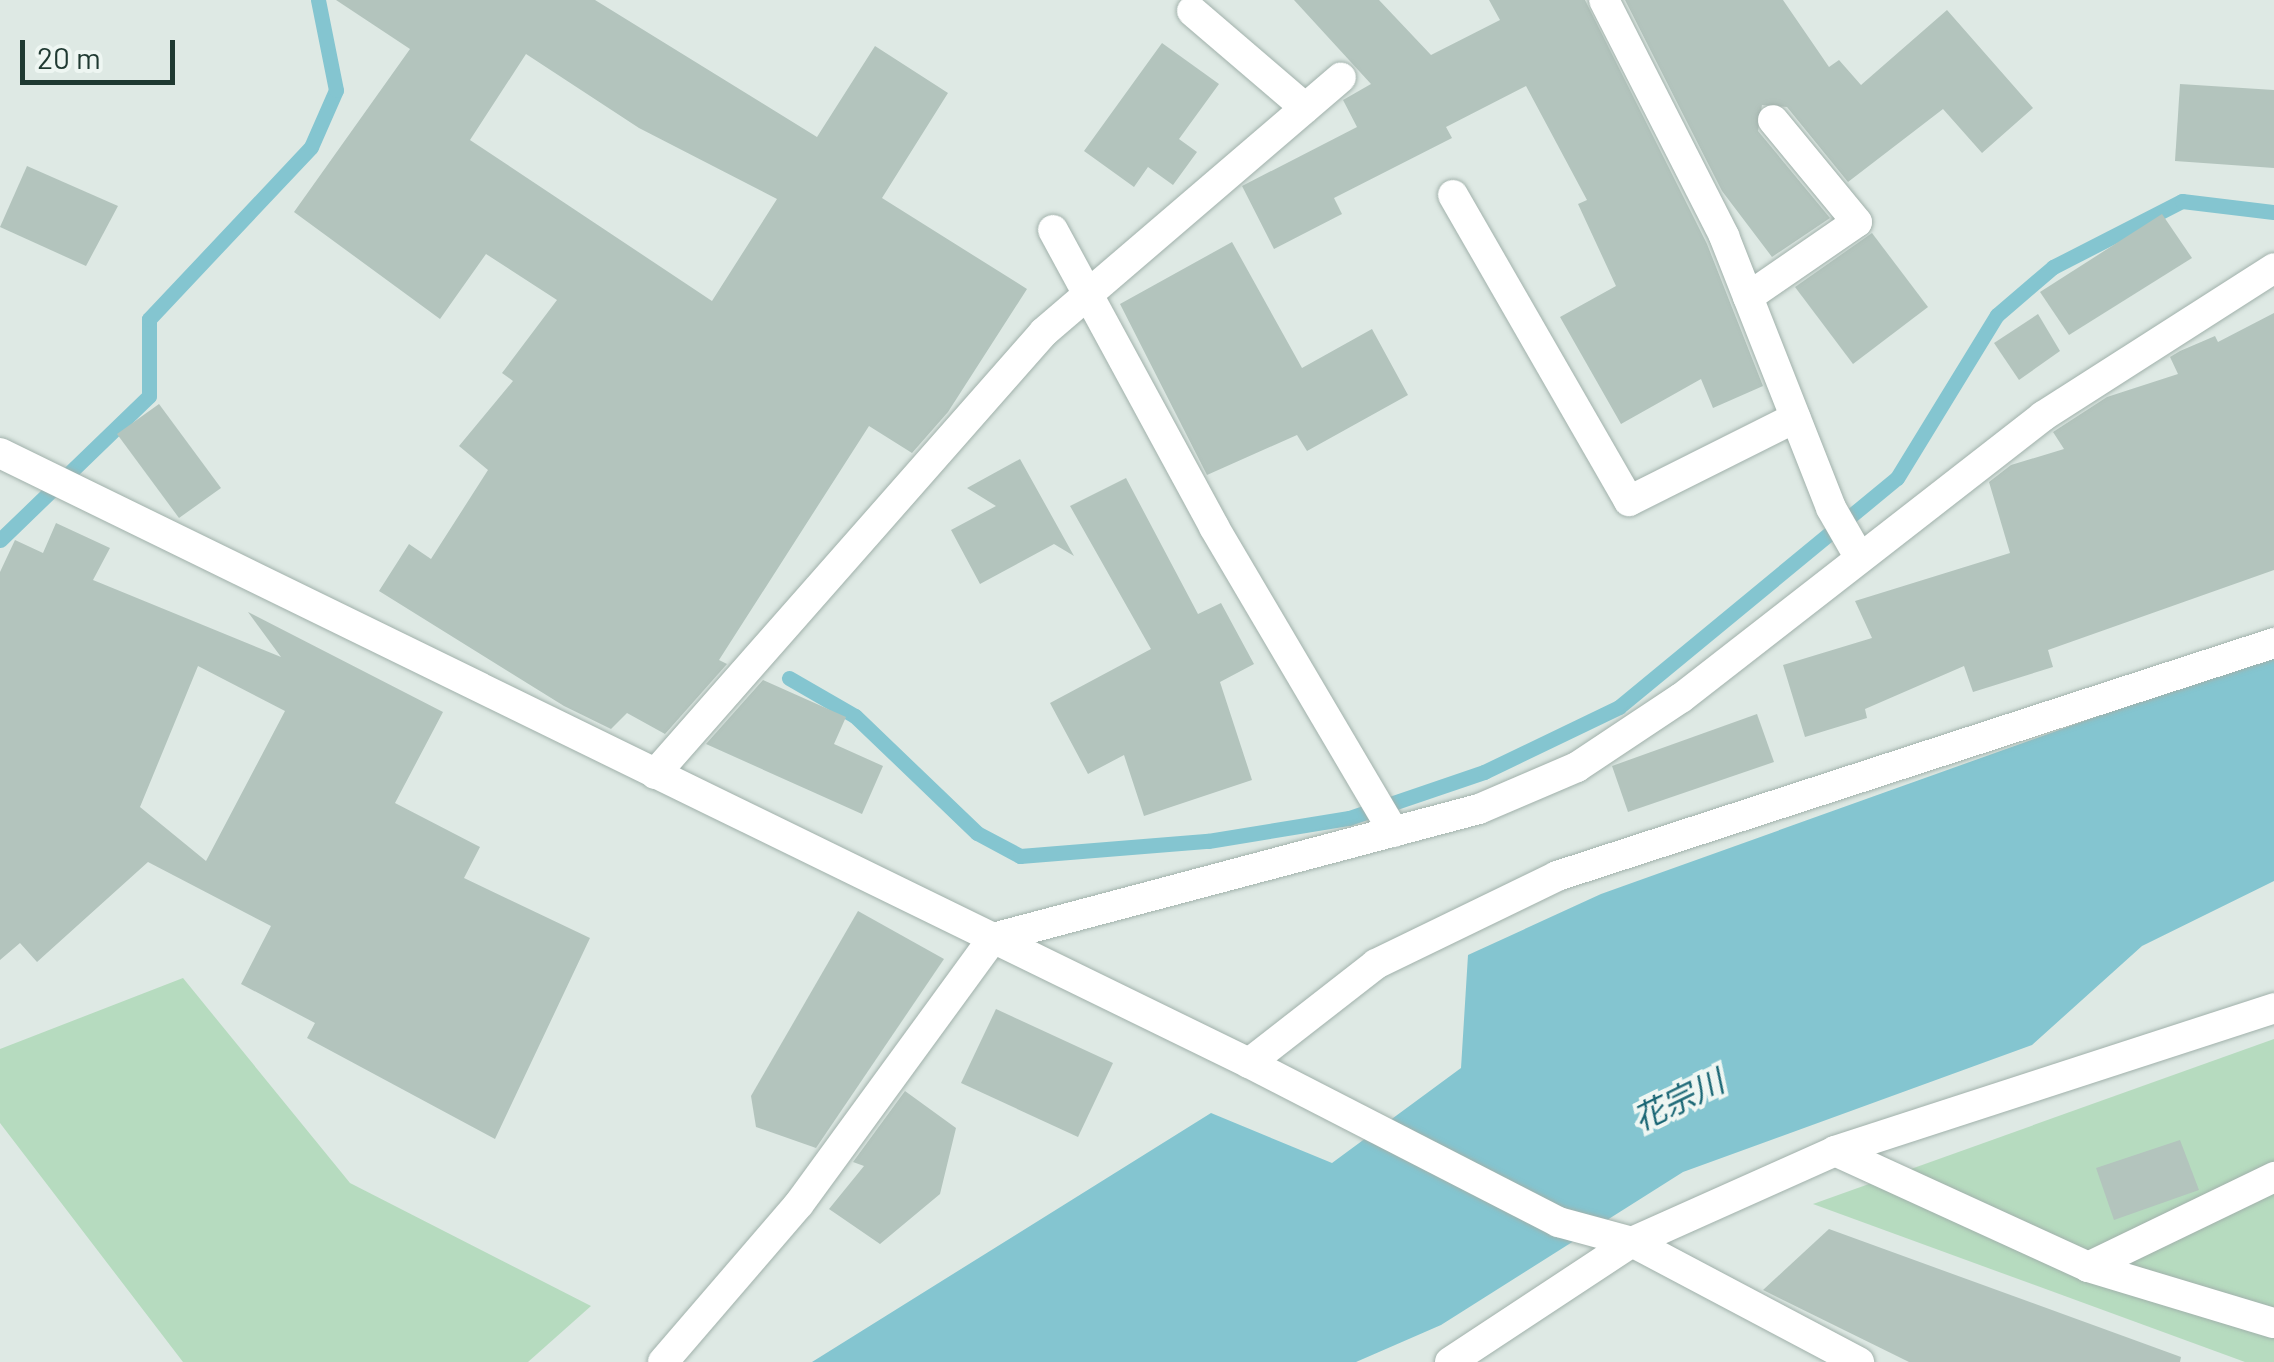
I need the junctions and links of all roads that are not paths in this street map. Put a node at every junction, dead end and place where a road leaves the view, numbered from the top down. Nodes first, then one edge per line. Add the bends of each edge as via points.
1 (1604, 0) edge
2 (1192, 11) dead end
3 (1342, 78) dead end
4 (1305, 108) junction
5 (1773, 120) dead end
6 (1453, 195) dead end
7 (1053, 230) dead end
8 (2274, 268) edge
9 (1087, 293) junction
10 (1748, 297) junction
11 (1796, 418) junction
12 (0, 453) edge
13 (1858, 555) junction
14 (2274, 642) edge
15 (655, 774) junction
16 (1394, 832) junction
17 (994, 938) junction
18 (2274, 1008) edge
19 (1249, 1063) junction
20 (1836, 1151) junction
21 (2274, 1177) edge
22 (1632, 1242) junction
23 (2088, 1266) junction
24 (2274, 1322) edge
25 (663, 1362) edge
26 (1450, 1362) edge
27 (1859, 1362) edge

1 - 10 street
2 - 4 street
3 - 4 street
4 - 9 street
5 - 10 street via 1857,222
6 - 11 street via 1629,501
7 - 9 street
8 - 13 street via 2043,416
9 - 15 street
9 - 16 street
10 - 11 street
11 - 13 street via 1831,508
12 - 15 street
13 - 16 street via 1682,698 1577,767 1479,810
14 - 19 street via 1557,876 1376,964
15 - 17 street
16 - 17 street
17 - 19 street
17 - 25 street via 800,1204
18 - 20 street
19 - 22 street via 1558,1222
20 - 22 street
20 - 23 street
21 - 23 street
22 - 26 street
22 - 27 street
23 - 24 street

